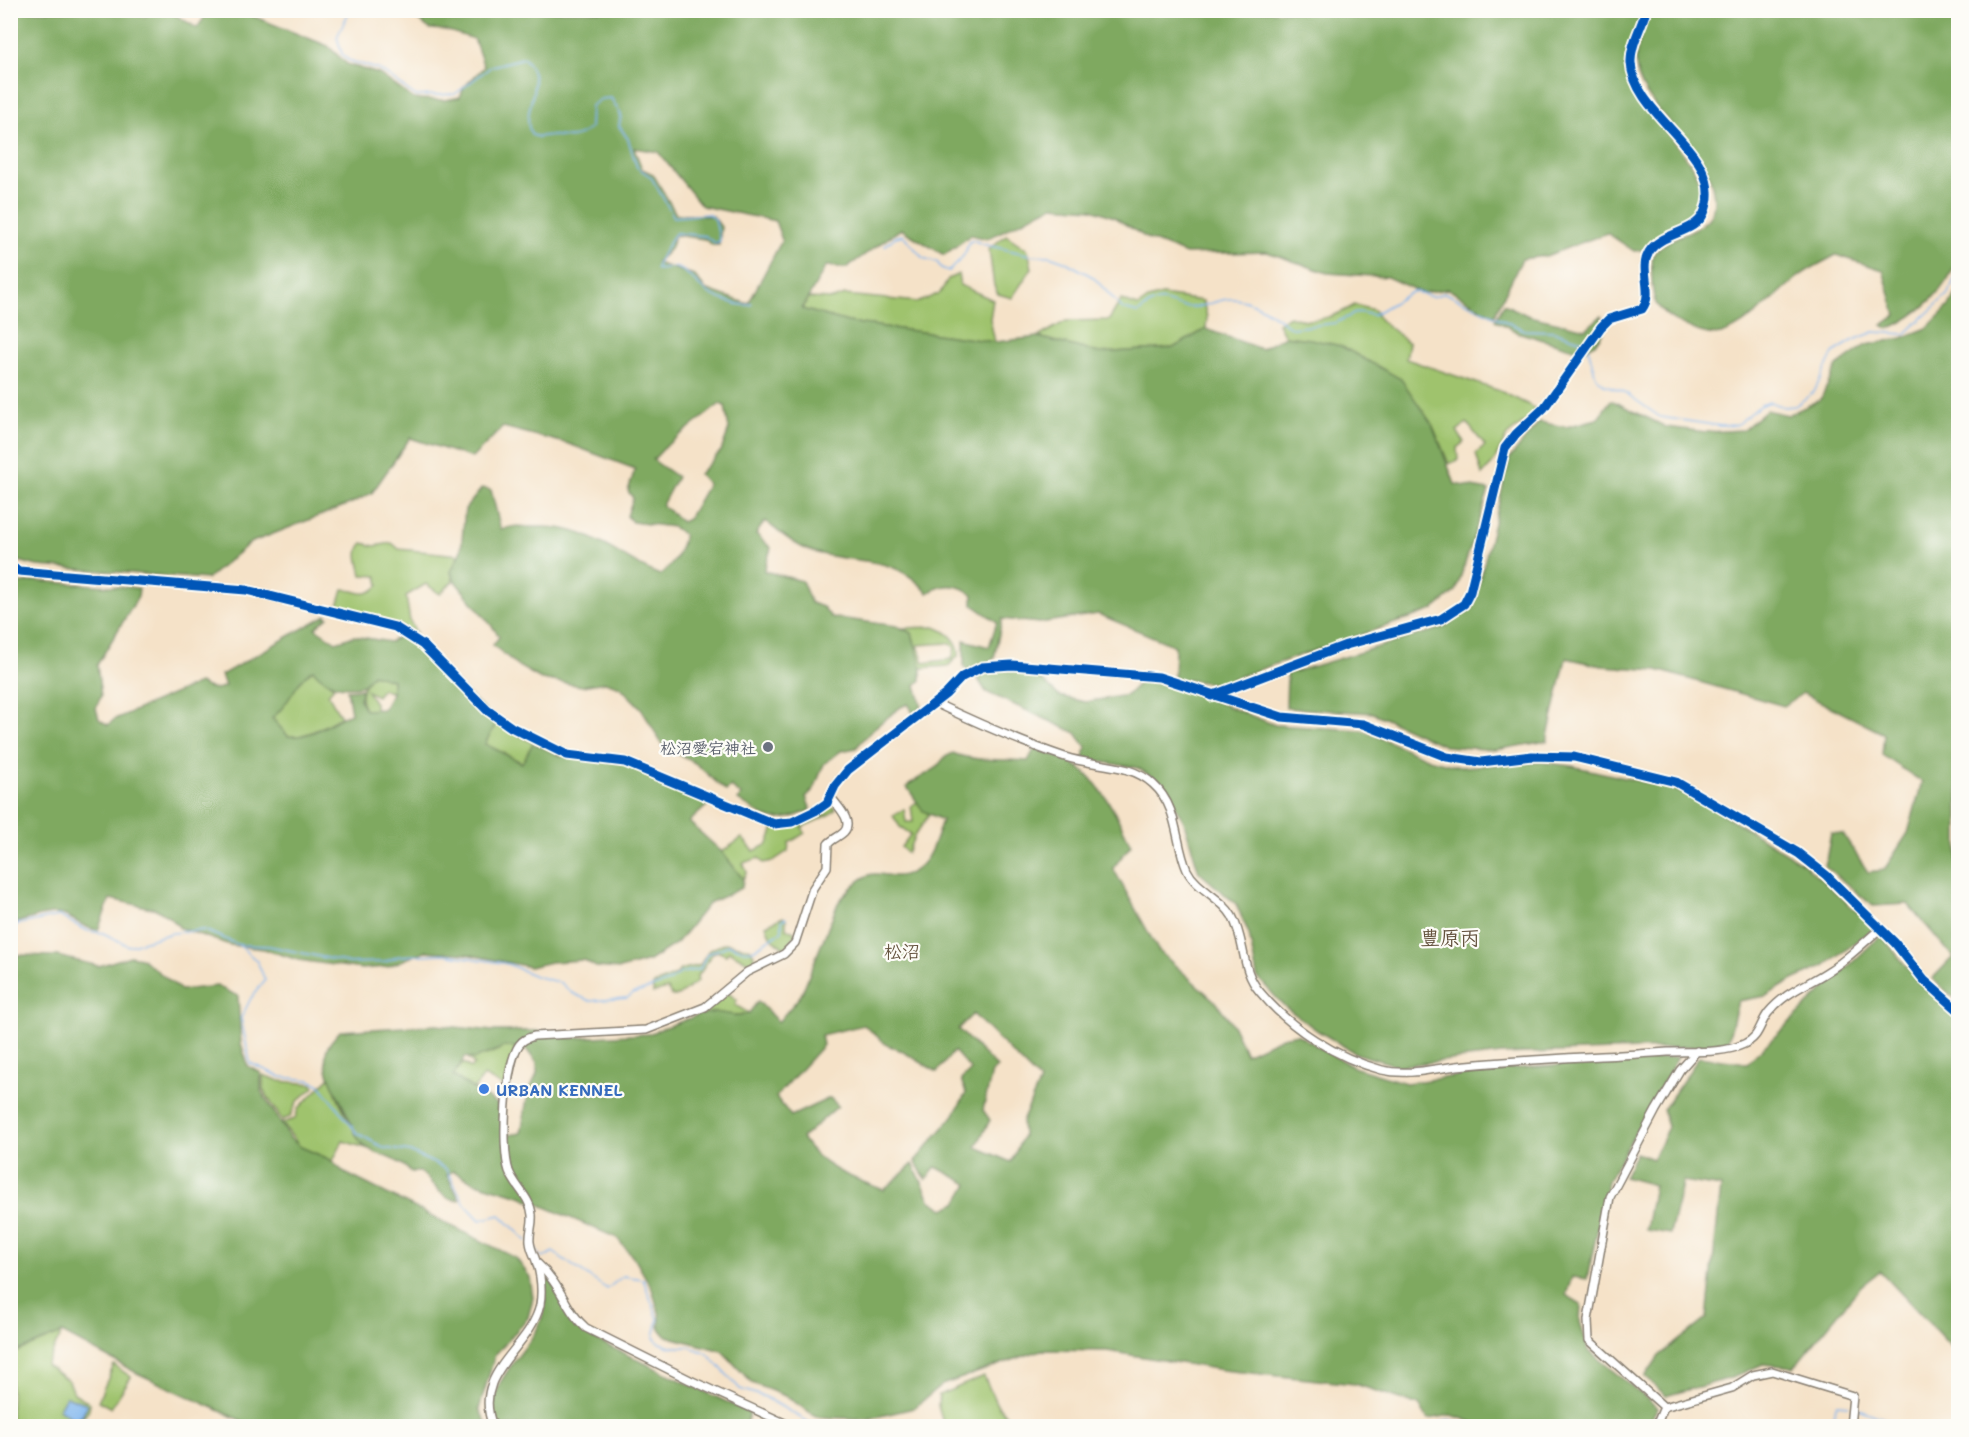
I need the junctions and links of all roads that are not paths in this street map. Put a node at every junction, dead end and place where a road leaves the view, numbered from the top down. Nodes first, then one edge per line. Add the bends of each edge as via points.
1 (1646, 10) edge
2 (10, 566) edge
3 (19, 571) junction
4 (10, 576) edge
5 (1211, 696) junction
6 (935, 703) junction
7 (831, 797) junction
8 (1880, 929) junction
9 (1959, 1010) edge
10 (1696, 1050) junction
11 (537, 1263) junction
12 (1664, 1407) junction
13 (493, 1426) edge
14 (790, 1426) edge
15 (1656, 1426) edge
16 (1850, 1426) edge

1 - 5 street via 1631,56 1633,77 1652,108 1698,161 1707,183 1707,206 1700,221 1661,240 1649,252 1645,271 1647,299 1642,309 1609,319 1544,408 1509,441 1464,604 1441,619 1346,645
2 - 3 street
3 - 4 street
3 - 7 street via 246,590 395,627 423,645 498,718 567,755 625,762 774,824 801,819
5 - 6 street via 1159,677 990,665 962,677
5 - 8 street via 1298,720 1363,724 1447,758 1481,762 1532,756 1574,757 1676,782 1798,853
6 - 7 street via 849,770
6 - 10 street via 1048,751 1128,770 1152,783 1171,813 1187,870 1232,915 1248,978 1274,1007 1310,1035 1354,1061 1382,1070 1411,1073 1501,1061
7 - 11 street via 848,825 828,844 827,867 813,888 795,943 784,954 747,972 705,1007 656,1028 534,1036 517,1048 505,1108 506,1160 530,1207 530,1240
8 - 9 street via 1924,980
8 - 10 street via 1831,970 1782,999 1766,1016 1757,1036 1737,1046
10 - 12 street via 1656,1110 1610,1197 1588,1320 1589,1340
11 - 13 street via 541,1282 539,1306 531,1326 514,1346 492,1385 487,1409
11 - 14 street via 552,1276 574,1317 586,1328
12 - 15 street
12 - 16 street via 1732,1388 1754,1375 1772,1371 1853,1396

